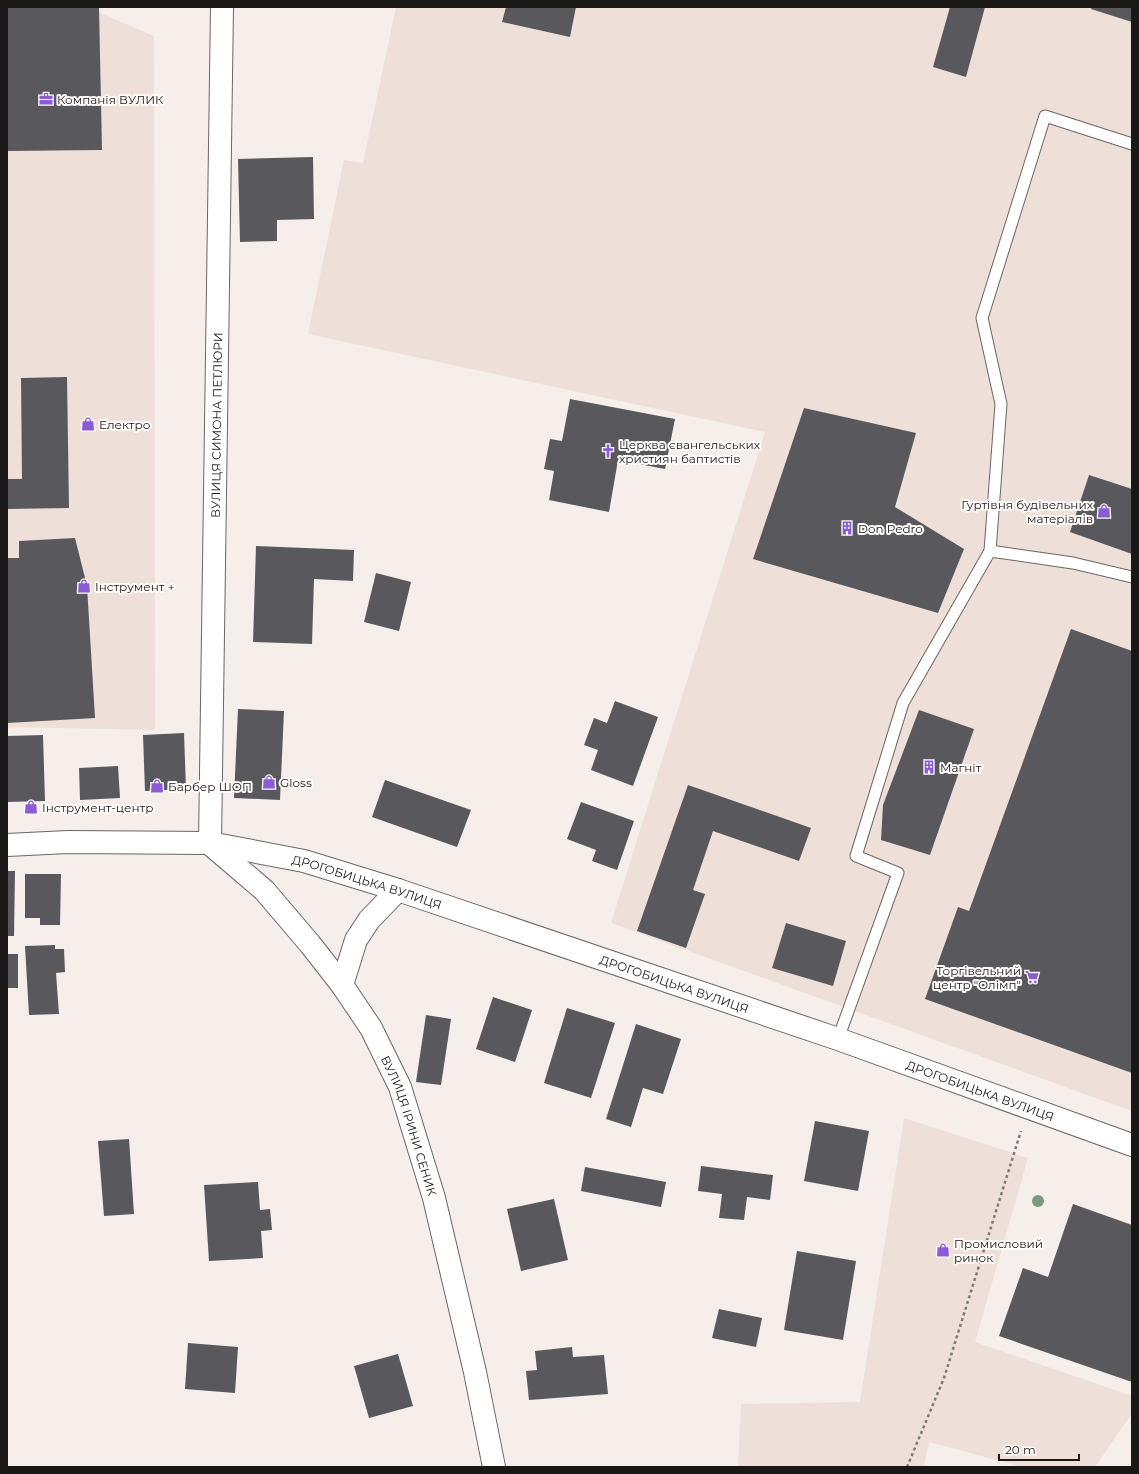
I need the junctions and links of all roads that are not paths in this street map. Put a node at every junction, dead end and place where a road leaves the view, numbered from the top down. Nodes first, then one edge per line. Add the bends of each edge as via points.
1 (222, 7) edge
2 (1132, 144) edge
3 (990, 551) junction
4 (1132, 577) edge
5 (210, 843) junction
6 (7, 845) edge
7 (398, 890) junction
8 (342, 985) junction
9 (838, 1039) junction
10 (1132, 1145) edge
11 (494, 1467) edge

1 - 5 main road, ВУЛИЦЯ СИМОНА ПЕТЛЮРИ
2 - 3 lane via 1045,116 982,318 1001,404
3 - 4 lane via 1073,563
3 - 9 lane via 903,703 856,856 898,873
5 - 6 main road, ДРОГОБИЦЬКА ВУЛИЦЯ via 68,842
5 - 7 main road, ДРОГОБИЦЬКА ВУЛИЦЯ via 304,862
5 - 8 main road, ВУЛИЦЯ ІРИНИ СЕНИК via 264,890
7 - 8 main road via 369,920 356,940
7 - 9 main road, ДРОГОБИЦЬКА ВУЛИЦЯ
8 - 11 main road, ВУЛИЦЯ ІРИНИ СЕНИК via 371,1028 400,1087 434,1198 475,1372
9 - 10 main road, ДРОГОБИЦЬКА ВУЛИЦЯ

